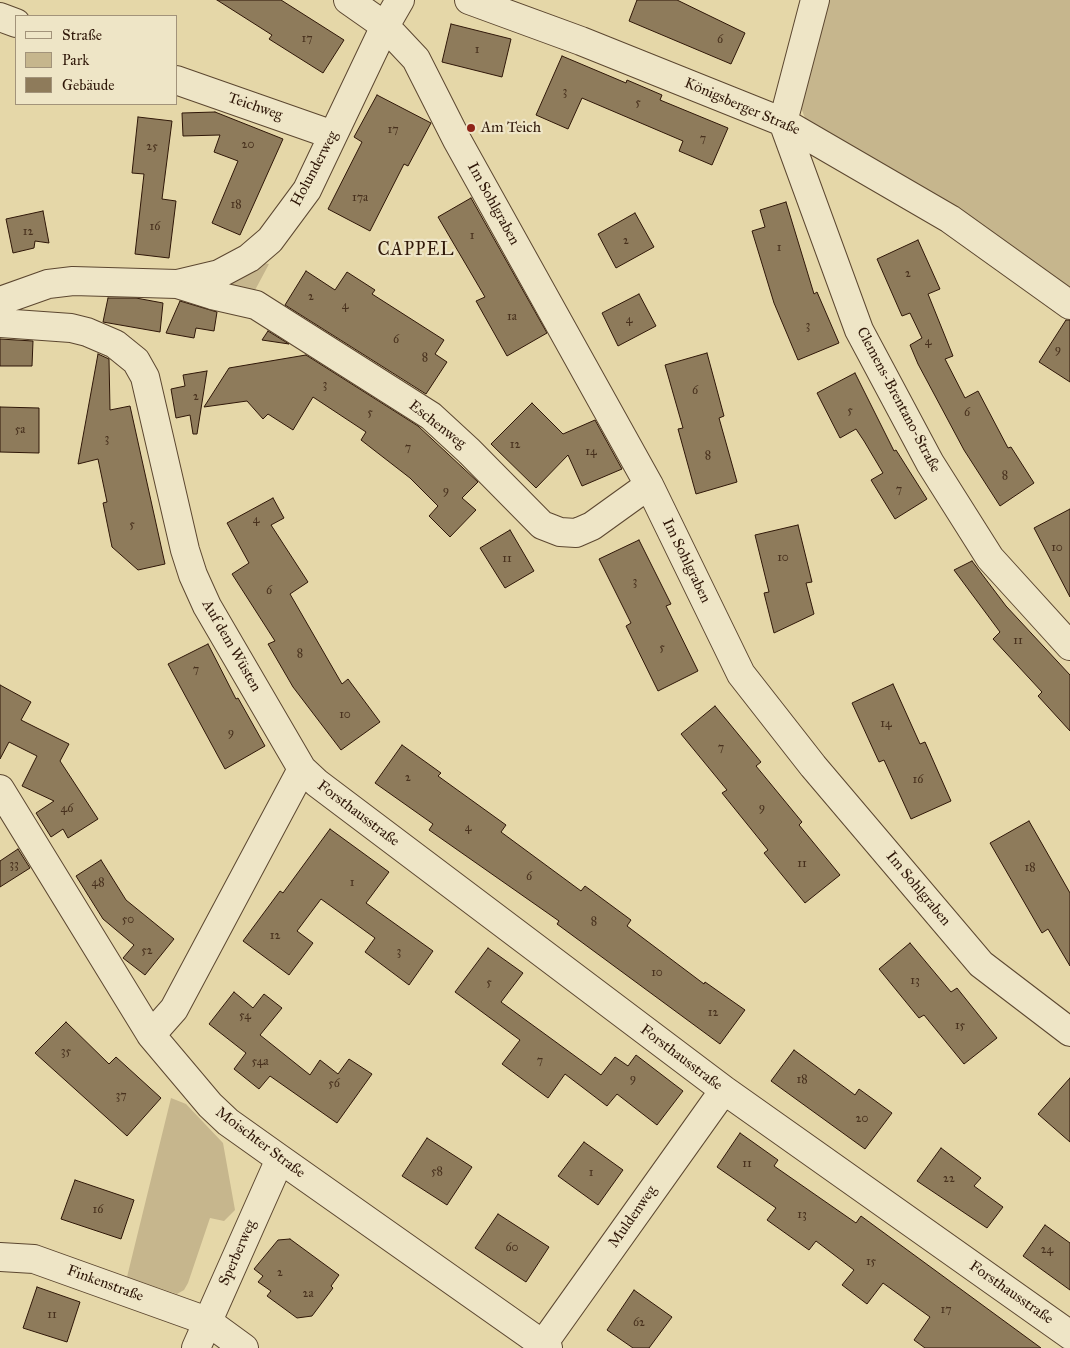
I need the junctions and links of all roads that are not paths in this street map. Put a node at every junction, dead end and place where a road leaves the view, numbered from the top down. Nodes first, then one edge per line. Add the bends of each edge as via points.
1 (348, 0) edge
2 (400, 0) edge
3 (469, 0) edge
4 (814, 0) edge
5 (0, 17) edge
6 (15, 23) edge
7 (385, 26) junction
8 (178, 81) edge
9 (783, 122) junction
10 (333, 135) junction
11 (177, 284) junction
12 (0, 301) edge
13 (1070, 305) edge
14 (0, 323) edge
15 (649, 485) junction
16 (1070, 646) edge
17 (302, 769) junction
18 (0, 789) edge
19 (8, 818) edge
20 (1070, 1032) edge
21 (151, 1036) junction
22 (724, 1090) junction
23 (280, 1159) junction
24 (0, 1257) edge
25 (207, 1321) junction
26 (1070, 1335) edge
27 (546, 1346) edge
28 (196, 1348) edge
29 (244, 1348) edge

1 - 7 street, Im Sohlgraben
2 - 7 street, Holunderweg
3 - 9 street, Königsberger Straße
4 - 9 street
5 - 6 street
7 - 10 street, Holunderweg
7 - 15 street, Im Sohlgraben via 416,59 457,140
8 - 10 street, Teichweg
9 - 13 street, Königsberger Straße via 950,219
9 - 16 street, Clemens-Brentano-Straße via 859,330 930,463 990,558
10 - 11 street, Holunderweg via 307,190 270,240 249,258 219,274
11 - 12 street, Holunderweg via 73,281 48,284
11 - 15 street, Eschenweg via 256,304 431,416 542,525 560,532 576,533 592,526
14 - 17 street, Auf dem Wüsten via 87,332 115,344 136,361 145,377 193,575 207,606
15 - 20 street, Im Sohlgraben via 741,674 813,766 981,964
17 - 21 street via 174,1009
17 - 22 street, Forsthausstraße
18 - 19 street, Moischter Straße
19 - 21 street, Moischter Straße
21 - 23 street, Moischter Straße via 210,1105
22 - 26 street, Forsthausstraße
22 - 27 street, Muldenweg
23 - 25 street, Sperberweg
23 - 27 street, Moischter Straße
24 - 25 street, Finkenstraße via 34,1259
25 - 28 street, Sperberweg
25 - 29 street, Finkenstraße

